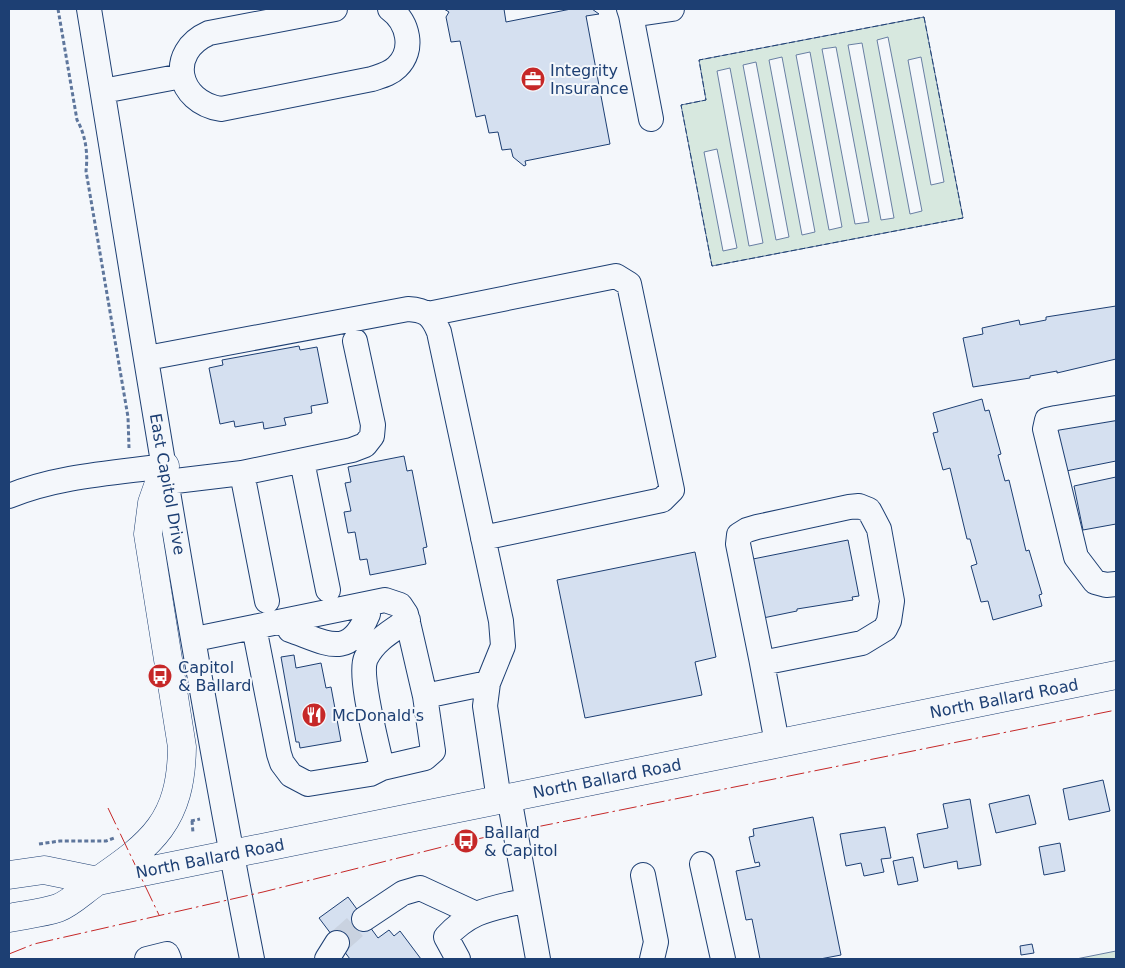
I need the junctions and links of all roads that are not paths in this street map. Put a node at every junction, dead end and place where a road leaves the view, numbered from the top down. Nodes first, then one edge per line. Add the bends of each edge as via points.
1 (89, 9) edge
2 (335, 9) edge
3 (390, 9) edge
4 (672, 9) edge
5 (630, 12) edge
6 (182, 76) junction
7 (103, 91) junction
8 (651, 119) dead end
9 (428, 314) junction
10 (355, 341) dead end
11 (147, 358) junction
12 (1116, 408) edge
13 (302, 462) junction
14 (242, 473) junction
15 (166, 474) junction
16 (9, 496) edge
17 (483, 538) junction
18 (1116, 584) edge
19 (328, 590) dead end
20 (267, 601) dead end
21 (404, 612) junction
22 (254, 627) junction
23 (194, 639) junction
24 (762, 663) junction
25 (1116, 675) edge
26 (488, 683) junction
27 (425, 696) junction
28 (777, 743) junction
29 (382, 768) junction
30 (300, 780) junction
31 (504, 798) junction
32 (232, 854) junction
33 (702, 864) dead end
34 (9, 875) edge
35 (643, 875) dead end
36 (98, 881) junction
37 (527, 900) junction
38 (474, 913) junction
39 (9, 918) edge
40 (364, 919) tunnel mouth
41 (147, 959) edge
42 (169, 959) edge
43 (252, 959) edge
44 (458, 959) edge
45 (538, 959) edge
46 (652, 959) edge
47 (723, 959) edge

1 - 7 street, East Capitol Drive
2 - 6 street via 209,33 189,47 182,60
3 - 6 street via 398,14 407,33 407,51 397,67 372,79 221,109 197,101 188,91
4 - 5 street
5 - 8 street
6 - 7 street
7 - 11 street, East Capitol Drive
9 - 11 street via 423,310 408,309
9 - 17 street via 439,332
9 - 17 street via 616,276 629,284 672,490 662,500
10 - 13 street via 373,425 372,436 365,445 352,450
11 - 15 street, East Capitol Drive
12 - 18 street via 1047,420 1045,429 1076,557 1095,582
13 - 14 street
13 - 19 street
14 - 15 street
14 - 20 street
15 - 16 street via 71,479 31,487
15 - 23 street, East Capitol Drive
15 - 36 main road via 152,504 148,534 182,748 180,782 168,817 154,836 127,862
17 - 26 street via 501,621 503,646
21 - 22 street via 385,600
21 - 27 street
21 - 29 street via 379,640 364,665 364,681
21 - 30 street via 368,614 290,630 277,637 275,648
22 - 23 street
22 - 30 street via 278,754 286,770
23 - 32 street, East Capitol Drive
24 - 24 street via 862,643 885,629 892,601 879,529 869,510 849,506 757,527 739,535 738,544
24 - 28 street
25 - 28 main road, North Ballard Road
26 - 27 street
26 - 31 street via 485,706
27 - 29 street via 433,751 425,758
28 - 31 main road, North Ballard Road
29 - 30 street via 354,778 308,784
31 - 32 main road, North Ballard Road
31 - 37 street
32 - 36 main road, North Ballard Road
32 - 43 street, East Capitol Drive
33 - 47 street
34 - 36 main road, North Ballard Road via 44,870
35 - 46 street via 656,942
36 - 39 main road, North Ballard Road via 59,908
37 - 38 street
37 - 45 street
38 - 40 street via 420,888 403,893
38 - 44 street via 446,937
41 - 42 street via 167,954

